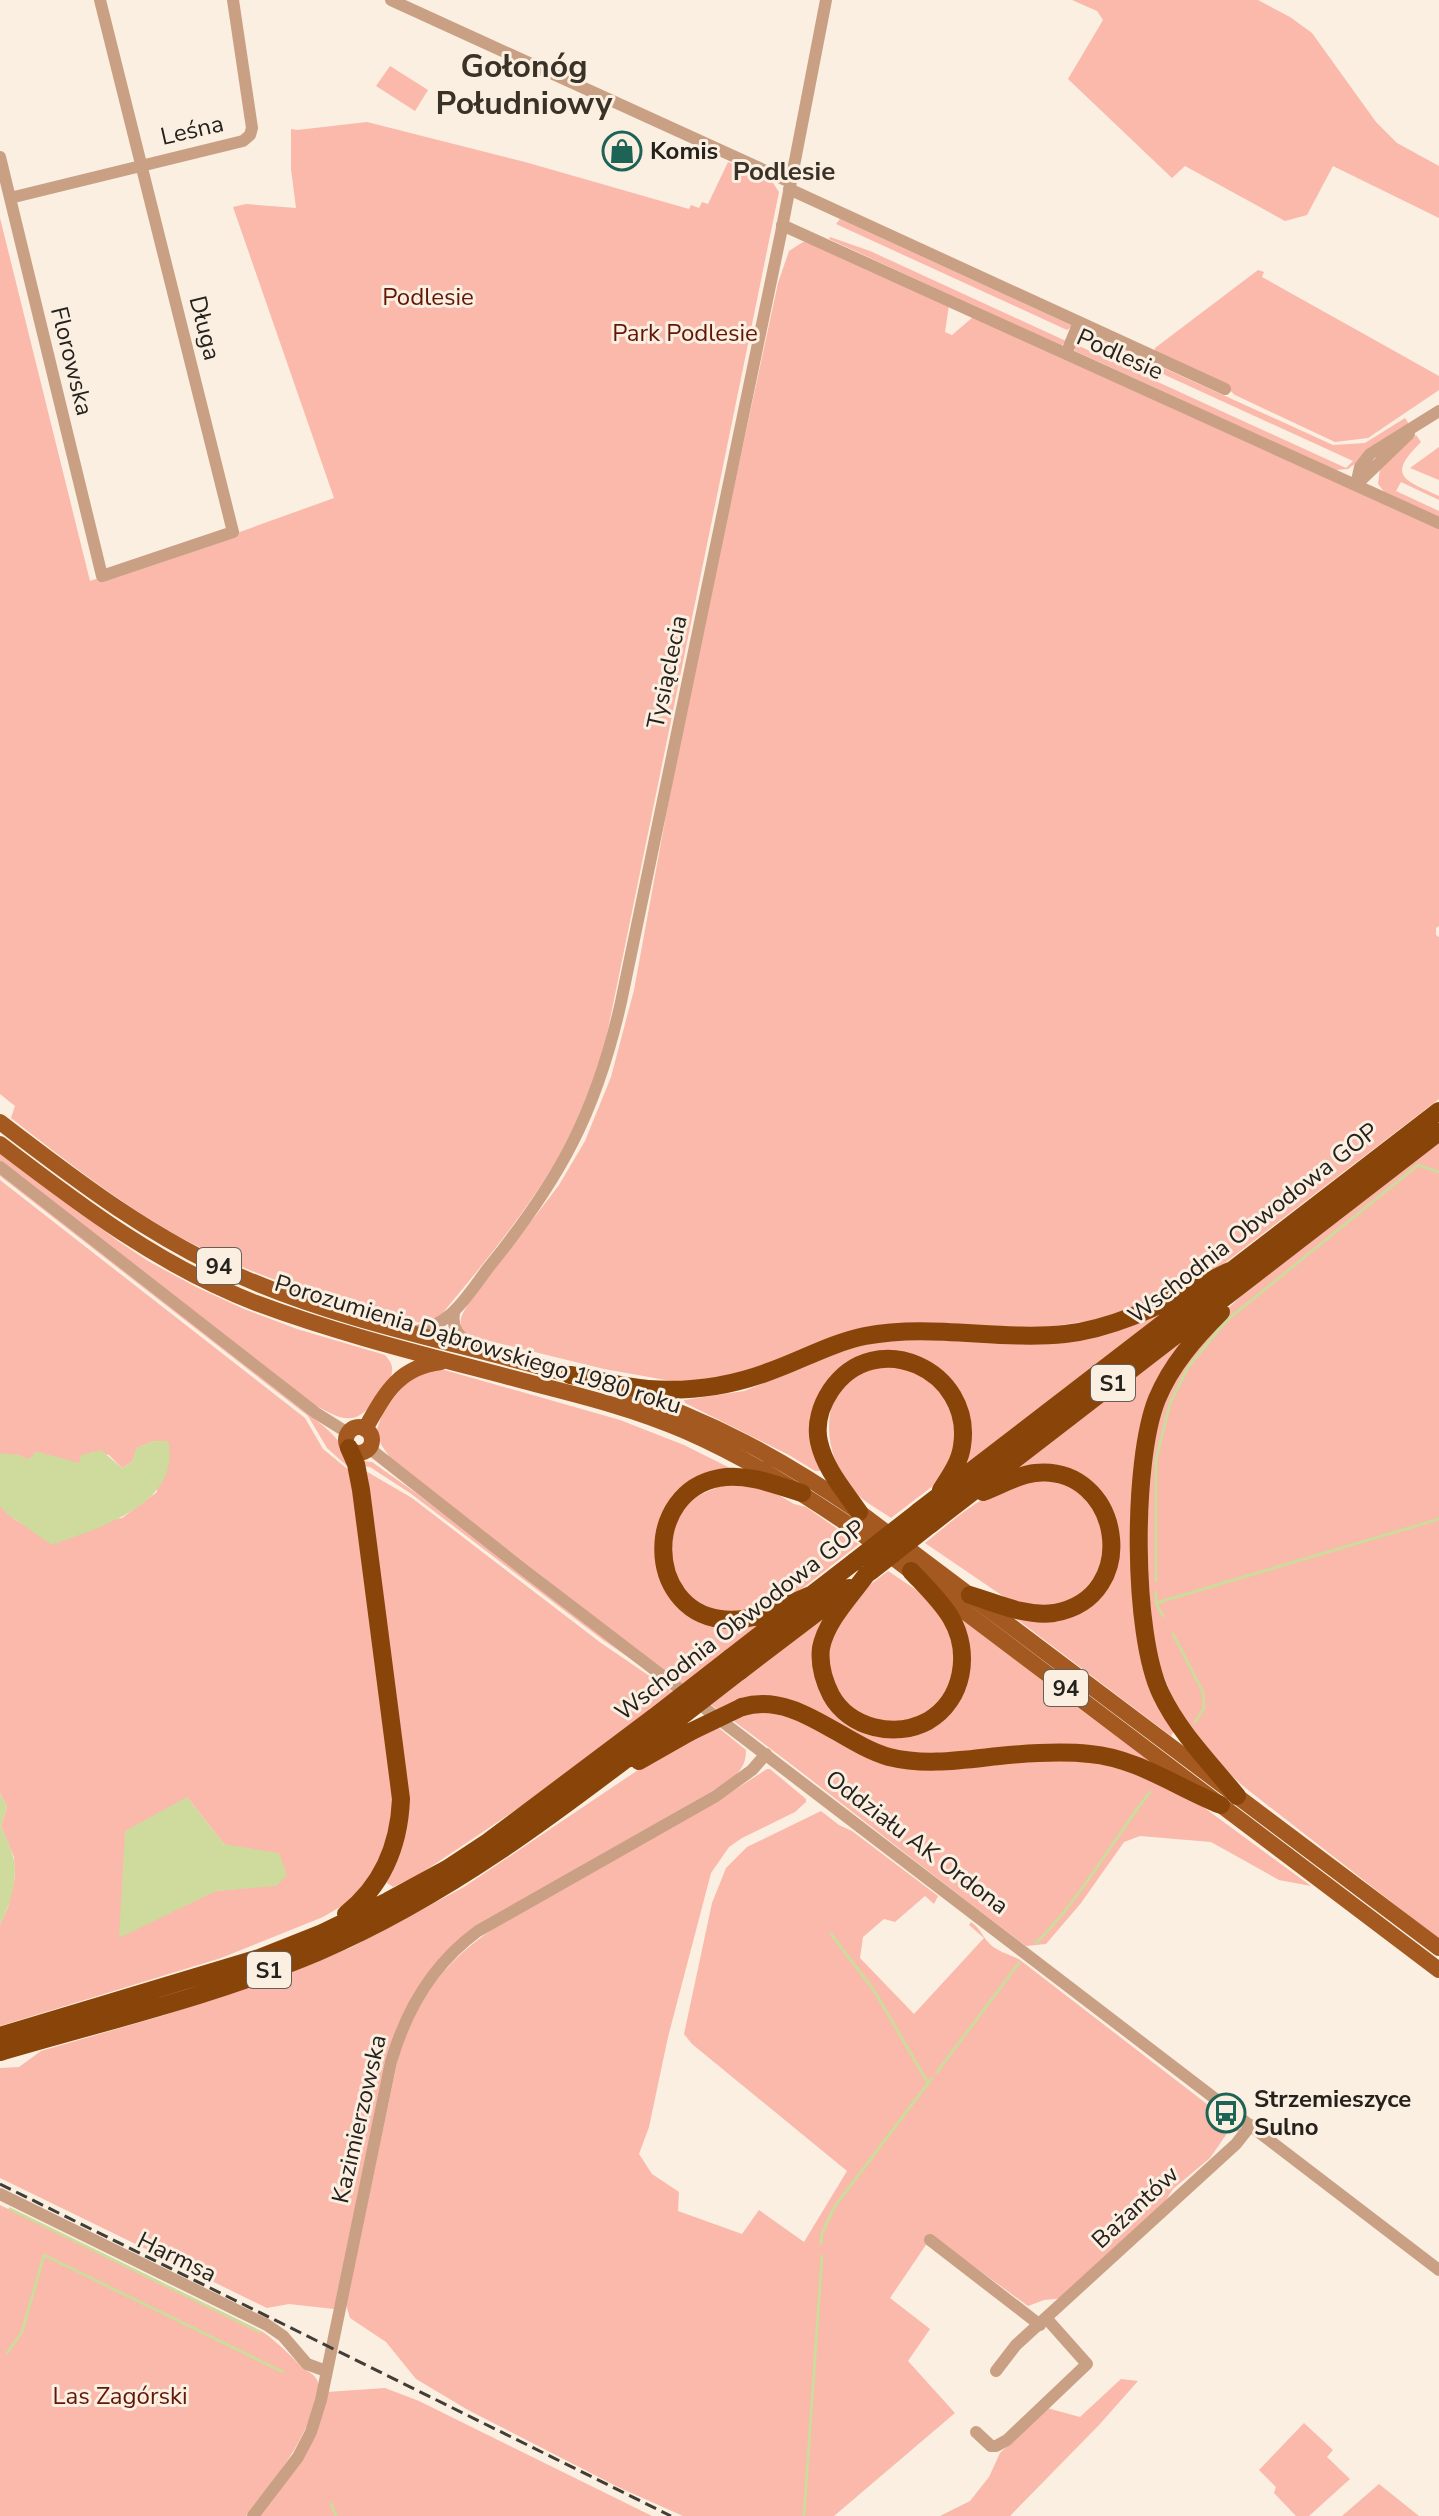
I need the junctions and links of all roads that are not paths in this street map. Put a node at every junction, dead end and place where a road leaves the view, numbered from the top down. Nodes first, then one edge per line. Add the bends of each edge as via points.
1 (100, 0) edge
2 (233, 0) edge
3 (391, 0) edge
4 (826, 0) edge
5 (0, 157) edge
6 (142, 165) junction
7 (790, 185) junction
8 (10, 198) junction
9 (782, 225) junction
10 (1079, 322) junction
11 (1066, 354) junction
12 (1225, 389) dead end
13 (1439, 411) edge
14 (1356, 485) junction
15 (1439, 523) edge
16 (102, 576) joint
17 (1439, 1111) edge
18 (0, 1122) edge
19 (1439, 1132) edge
20 (0, 1144) edge
21 (0, 1167) edge
22 (1266, 1267) junction
23 (1230, 1271) junction
24 (454, 1313) junction
25 (413, 1332) junction
26 (375, 1341) junction
27 (475, 1349) junction
28 (449, 1361) junction
29 (570, 1375) junction
30 (399, 1379) junction
31 (365, 1429) junction
32 (348, 1441) junction
33 (369, 1448) junction
34 (802, 1493) junction
35 (935, 1499) junction
36 (962, 1501) junction
37 (859, 1512) junction
38 (925, 1518) junction
39 (863, 1569) junction
40 (911, 1571) junction
41 (813, 1594) junction
42 (970, 1595) junction
43 (735, 1664) junction
44 (659, 1724) junction
45 (766, 1754) junction
46 (610, 1772) junction
47 (1229, 1801) junction
48 (322, 1933) junction
49 (1439, 1948) edge
50 (1439, 1970) edge
51 (0, 2036) edge
52 (0, 2052) edge
53 (1251, 2125) junction
54 (0, 2194) edge
55 (930, 2240) dead end
56 (1439, 2270) edge
57 (1043, 2322) junction
58 (326, 2371) junction
59 (996, 2371) dead end
60 (976, 2432) dead end
61 (253, 2516) edge

1 - 6 street, Długa
2 - 6 street, Leśna via 250,135
3 - 7 street
4 - 7 street, Tysiąclecia
5 - 8 street, Florowska
6 - 8 street, Leśna
6 - 16 street, Długa via 233,532
7 - 9 street, Tysiąclecia
7 - 10 street
8 - 16 street, Florowska
9 - 11 street, Podlesie
9 - 24 street, Tysiąclecia via 605,1067 553,1180
10 - 11 street
10 - 12 street
11 - 14 street, Podlesie
13 - 14 street via 1366,458
14 - 15 street, Podlesie
17 - 23 highway, Wschodnia Obwodowa GOP / S1
18 - 25 main road, Porozumienia Dąbrowskiego 1980 roku / 94 via 128,1216 188,1251 292,1297
19 - 22 highway, Wschodnia Obwodowa GOP / S1
20 - 26 main road, Porozumienia Dąbrowskiego 1980 roku / 94 via 171,1265 255,1303
21 - 32 street
22 - 36 highway, Wschodnia Obwodowa GOP / S1
22 - 47 highway via 1197,1337 1170,1373 1147,1430 1141,1473 1141,1605 1151,1668 1160,1694
23 - 29 highway via 1137,1313 1070,1333 863,1336 745,1380 701,1388 646,1389
23 - 35 highway, Wschodnia Obwodowa GOP / S1
24 - 25 street, Tysiąclecia via 436,1326
24 - 27 street via 453,1326
25 - 27 main road, Porozumienia Dąbrowskiego 1980 roku / 94
26 - 28 main road, Porozumienia Dąbrowskiego 1980 roku / 94
26 - 30 main road via 396,1361
27 - 29 main road, Porozumienia Dąbrowskiego 1980 roku / 94
28 - 30 main road via 417,1366
28 - 34 main road, Porozumienia Dąbrowskiego 1980 roku / 94 via 684,1430
29 - 37 main road, Porozumienia Dąbrowskiego 1980 roku / 94 via 716,1427 802,1472
30 - 31 main road
31 - 32 main road via 354,1428
31 - 33 main road via 371,1436
32 - 33 main road via 359,1453
32 - 48 highway via 363,1500 400,1811 394,1846 376,1883
33 - 45 street, Oddziału AK Ordona
34 - 40 main road, Porozumienia Dąbrowskiego 1980 roku / 94
34 - 41 highway via 744,1478 706,1482 682,1499 670,1516 663,1558 670,1583 681,1597 717,1619 768,1613
35 - 37 highway via 962,1446 958,1406 948,1387 927,1369 880,1359 848,1372 820,1412 818,1433 826,1464
35 - 38 highway, Wschodnia Obwodowa GOP / S1
36 - 38 highway, Wschodnia Obwodowa GOP / S1
36 - 42 highway via 1025,1475 1059,1476 1087,1490 1102,1506 1113,1542 1111,1561 1099,1584 1085,1599 1060,1611 1034,1613
37 - 42 main road, Porozumienia Dąbrowskiego 1980 roku / 94
38 - 39 highway, Wschodnia Obwodowa GOP / S1, bridge
39 - 40 highway via 821,1649 824,1678 835,1702 852,1719 872,1727 903,1728 928,1720 952,1695 960,1677 961,1641 951,1617
39 - 41 highway, Wschodnia Obwodowa GOP / S1
39 - 43 highway, Wschodnia Obwodowa GOP / S1
40 - 47 main road, Porozumienia Dąbrowskiego 1980 roku / 94
41 - 43 highway, Wschodnia Obwodowa GOP / S1
42 - 47 main road, Porozumienia Dąbrowskiego 1980 roku / 94
43 - 44 highway, Wschodnia Obwodowa GOP / S1, bridge
44 - 46 highway, Wschodnia Obwodowa GOP / S1
44 - 48 highway, Wschodnia Obwodowa GOP / S1 via 447,1869
45 - 53 street, Oddziału AK Ordona
45 - 58 street, Kazimierzowska via 716,1796 478,1931 432,1976 391,2062
46 - 47 highway, bridge via 758,1703 816,1719 875,1752 908,1761 1047,1752 1102,1755
46 - 52 highway, Wschodnia Obwodowa GOP / S1 via 493,1857 411,1906 319,1951 230,1985
47 - 49 main road, Porozumienia Dąbrowskiego 1980 roku / 94
47 - 50 main road, Porozumienia Dąbrowskiego 1980 roku / 94
48 - 51 highway, Wschodnia Obwodowa GOP / S1 via 259,1958
53 - 56 street, Oddziału AK Ordona
53 - 57 street, Bażantów
54 - 58 street, Harmsa via 267,2325 307,2364
55 - 57 street
57 - 59 street, Bażantów
57 - 60 street via 1087,2364 1007,2440 991,2446
58 - 61 street, Kazimierzowska via 311,2432

